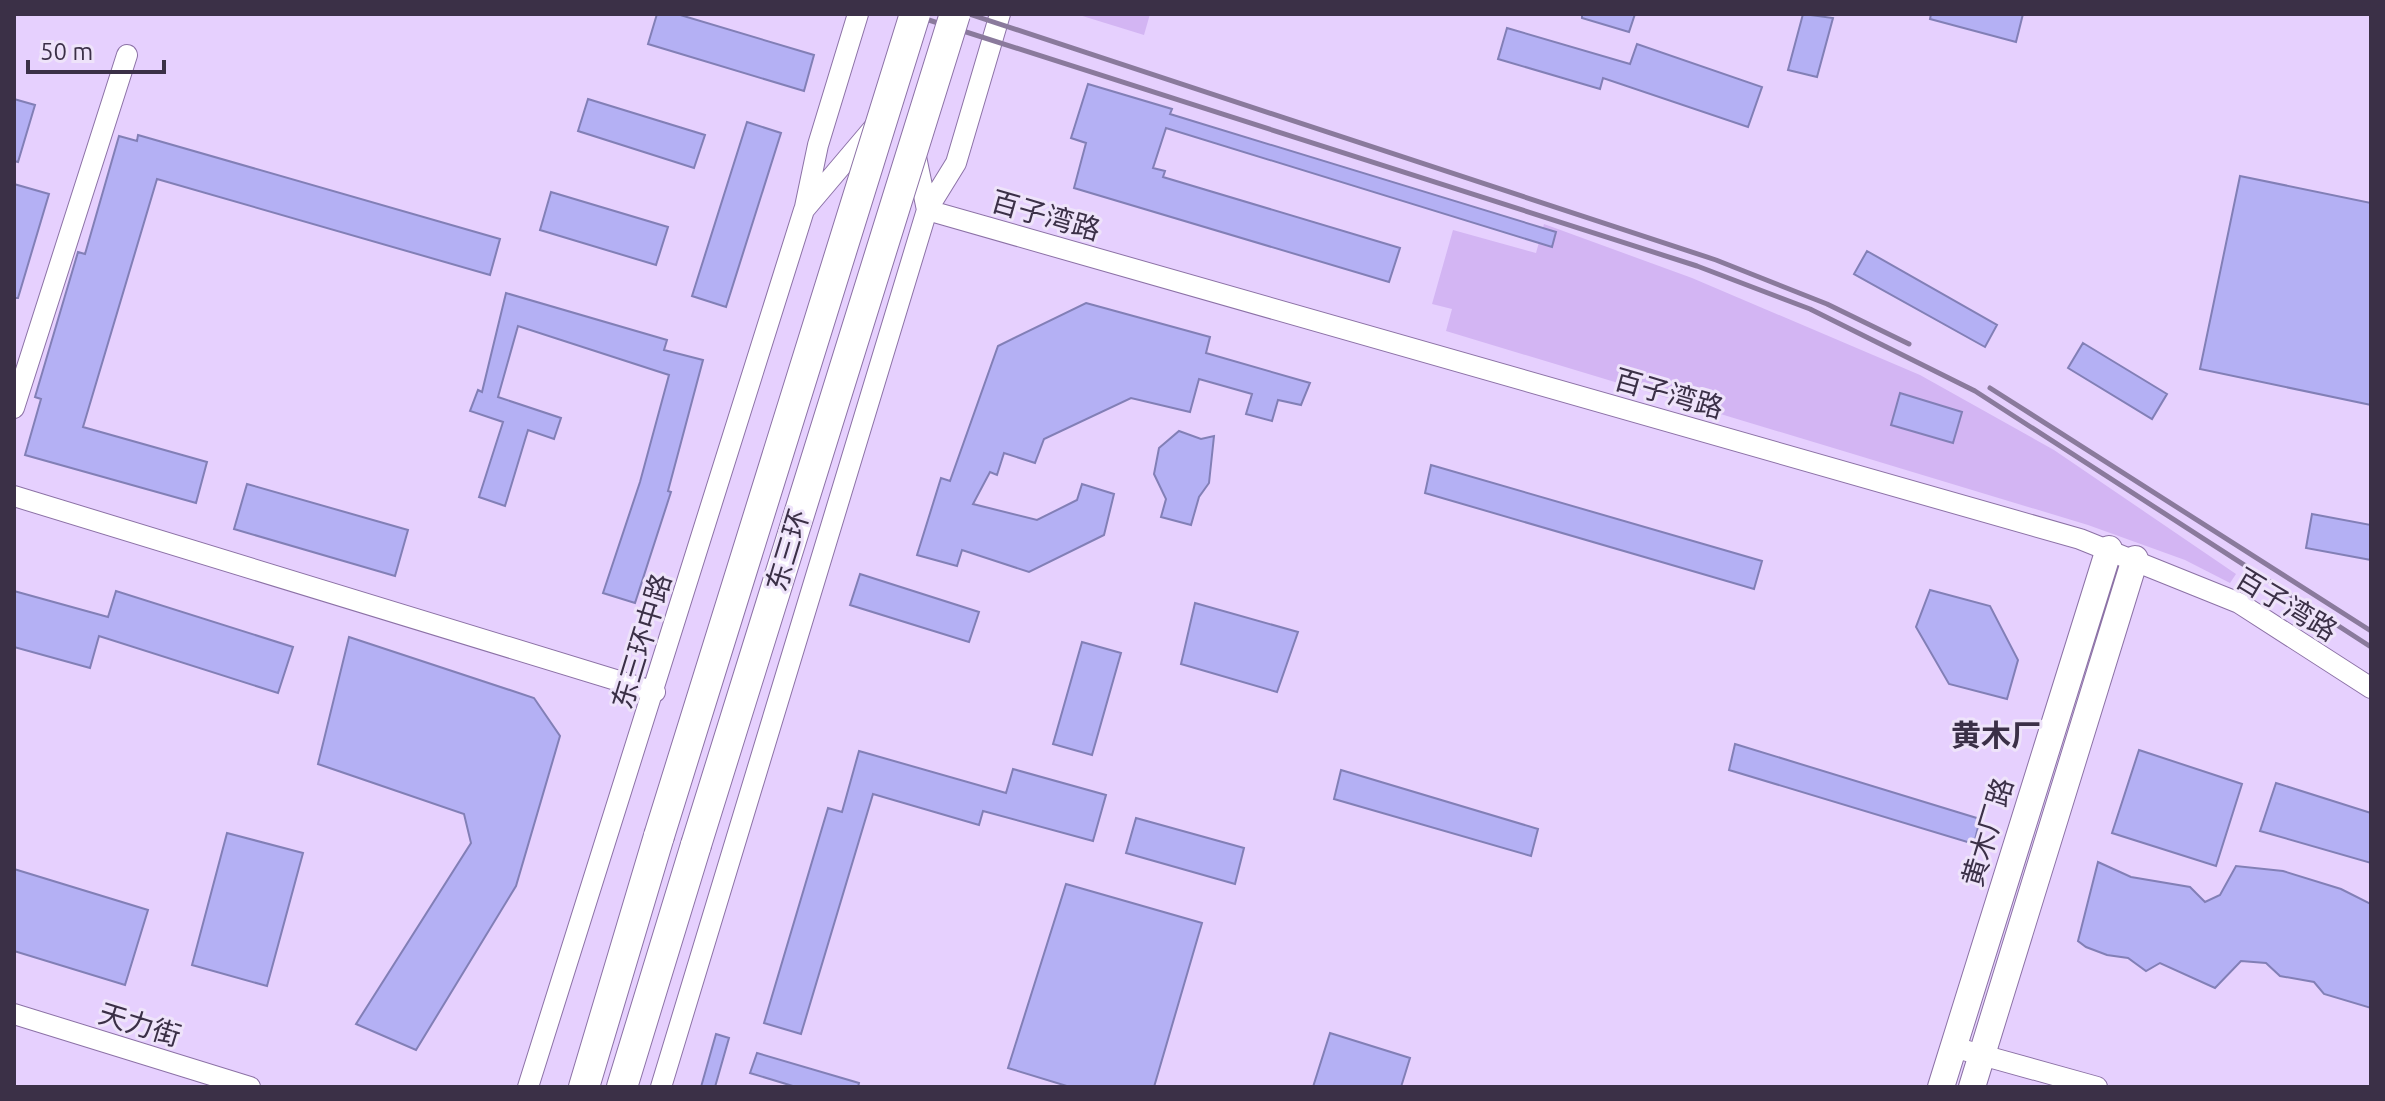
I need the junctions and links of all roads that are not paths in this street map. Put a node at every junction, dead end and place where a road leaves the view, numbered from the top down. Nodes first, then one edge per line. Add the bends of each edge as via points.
1 (858, 14) edge
2 (912, 14) edge
3 (947, 14) edge
4 (955, 14) edge
5 (1000, 14) edge
6 (127, 55) dead end
7 (876, 124) junction
8 (911, 135) junction
9 (804, 210) junction
10 (927, 210) junction
11 (14, 408) edge
12 (14, 496) edge
13 (2109, 549) junction
14 (2135, 559) junction
15 (2371, 688) edge
16 (655, 692) junction
17 (14, 1014) edge
18 (1953, 1047) junction
19 (1982, 1055) junction
20 (250, 1087) edge
21 (528, 1087) edge
22 (584, 1087) edge
23 (622, 1087) edge
24 (661, 1087) edge
25 (1941, 1087) edge
26 (1972, 1087) edge
27 (2097, 1087) edge

1 - 9 street, 东三环中路
2 - 7 street, 东三环中路
2 - 22 highway, 东三环, bridge
3 - 8 street
4 - 23 highway, 东三环, bridge
5 - 10 street via 956,163
6 - 11 street
7 - 8 street
7 - 9 street, 东三环中路
8 - 10 street
9 - 16 street, 东三环中路
10 - 13 street, 百子湾路
10 - 24 street
12 - 16 street
13 - 14 street, 百子湾路
13 - 18 main road, 黄木厂路
14 - 15 street, 百子湾路 via 2239,603
14 - 19 main road
16 - 21 street, 东三环中路
17 - 20 street, 天力街
18 - 19 street
18 - 25 main road, 黄木厂路
19 - 26 main road
19 - 27 street

